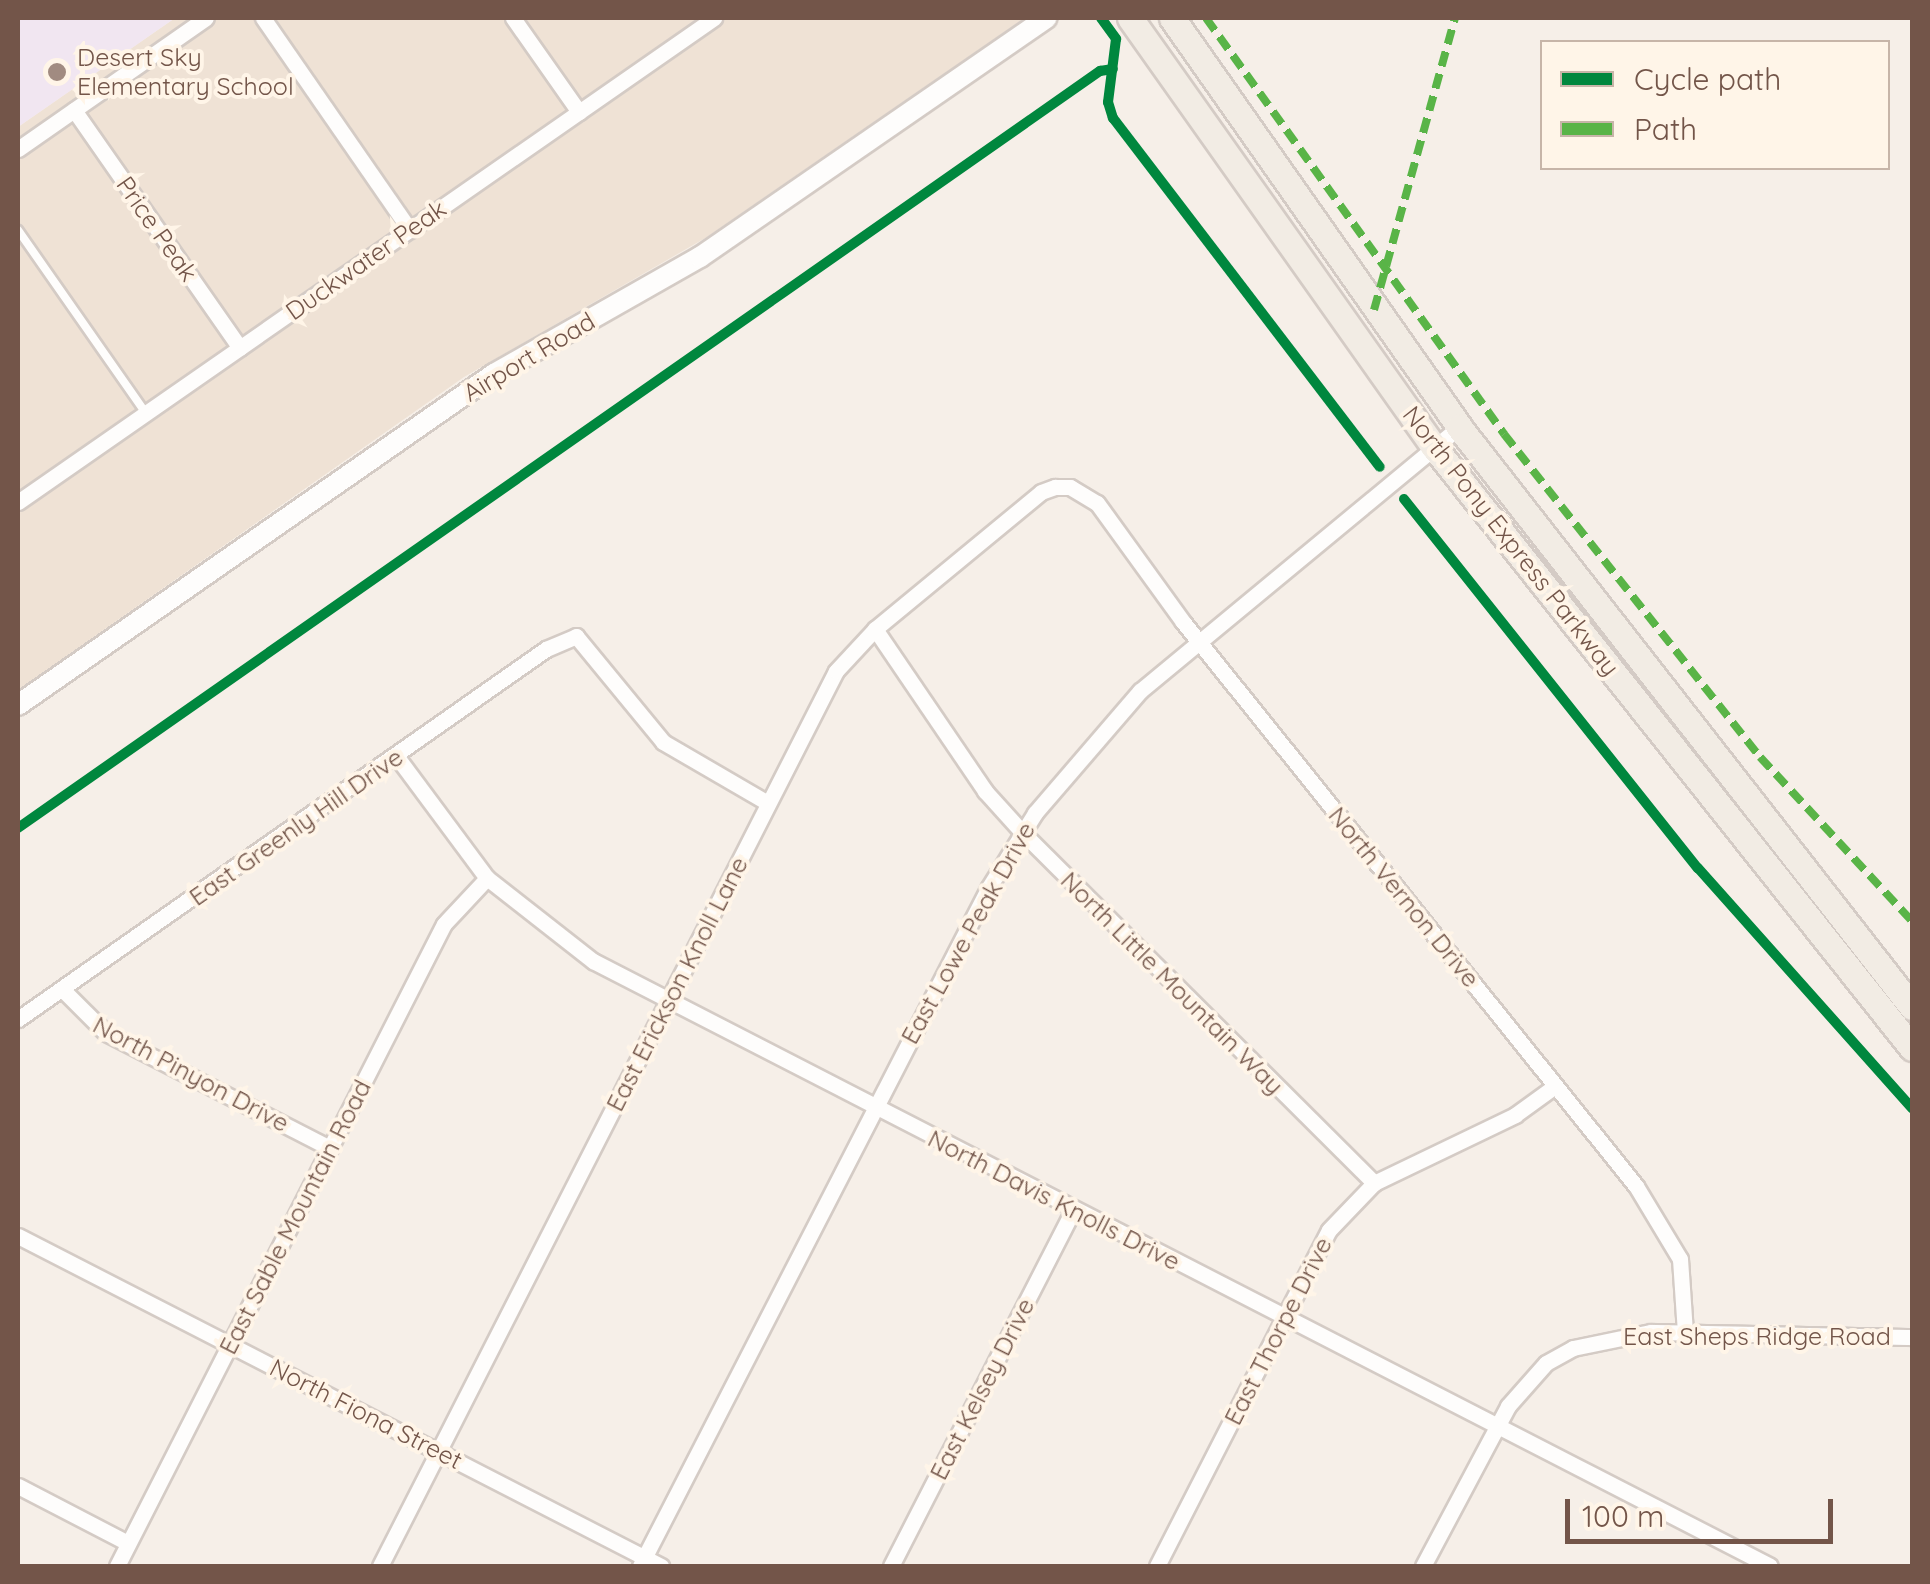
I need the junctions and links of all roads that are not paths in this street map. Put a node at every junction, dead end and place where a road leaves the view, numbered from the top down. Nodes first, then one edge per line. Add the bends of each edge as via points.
1 (206, 18) edge
2 (263, 18) edge
3 (513, 18) edge
4 (714, 18) edge
5 (1046, 18) edge
6 (1130, 18) edge
7 (1172, 18) edge
8 (74, 110) junction
9 (579, 112) junction
10 (18, 148) edge
11 (18, 230) edge
12 (410, 230) junction
13 (240, 348) junction
14 (145, 412) junction
15 (1460, 427) junction
16 (1434, 447) junction
17 (1070, 487) joint
18 (18, 502) edge
19 (874, 629) junction
20 (1198, 640) junction
21 (18, 705) edge
22 (397, 757) junction
23 (768, 803) junction
24 (1023, 833) junction
25 (487, 878) junction
26 (62, 989) junction
27 (669, 1002) junction
28 (1912, 1007) edge
29 (18, 1020) edge
30 (1912, 1048) edge
31 (1555, 1086) junction
32 (874, 1108) junction
33 (330, 1148) junction
34 (1374, 1183) junction
35 (1072, 1211) junction
36 (18, 1236) edge
37 (1284, 1318) junction
38 (1685, 1332) junction
39 (1912, 1337) edge
40 (230, 1344) junction
41 (1496, 1426) junction
42 (438, 1452) junction
43 (18, 1486) edge
44 (128, 1543) junction
45 (642, 1562) edge
46 (116, 1566) edge
47 (380, 1566) edge
48 (661, 1566) edge
49 (891, 1566) edge
50 (1158, 1566) edge
51 (1423, 1566) edge
52 (1770, 1566) edge

1 - 8 street
2 - 12 street
3 - 9 street
4 - 9 street, Duckwater Peak
5 - 21 street, Airport Road via 700,257 494,374
6 - 16 main road, North Pony Express Parkway
7 - 15 main road, North Pony Express Parkway
8 - 10 street
8 - 13 street, Price Peak
9 - 12 street, Duckwater Peak
11 - 14 lane
12 - 13 street, Duckwater Peak
13 - 14 street, Duckwater Peak
14 - 18 street, Duckwater Peak
15 - 16 street, East Lowe Peak Drive
15 - 28 main road, North Pony Express Parkway
16 - 20 street, East Lowe Peak Drive
16 - 30 main road, North Pony Express Parkway
17 - 19 street, East Erickson Knoll Lane via 1040,492
17 - 20 street, North Vernon Drive via 1097,503
19 - 23 street, East Erickson Knoll Lane via 836,671
19 - 24 street, North Little Mountain Way via 985,791
20 - 24 street, East Lowe Peak Drive via 1106,726
20 - 31 street, North Vernon Drive
22 - 23 street, East Greenly Hill Drive via 546,650 576,636 662,742
22 - 25 street, North Davis Knolls Drive
22 - 26 street, East Greenly Hill Drive
23 - 27 street, East Erickson Knoll Lane
24 - 32 street, East Lowe Peak Drive
24 - 34 street, North Little Mountain Way
25 - 27 street, North Davis Knolls Drive via 559,940
25 - 33 street, East Sable Mountain Road via 444,924
26 - 29 street, East Greenly Hill Drive
26 - 33 street, North Pinyon Drive via 106,1033
27 - 32 street, North Davis Knolls Drive
27 - 42 street, East Erickson Knoll Lane
31 - 34 street, East Thorpe Drive via 1514,1114
31 - 38 street, North Vernon Drive via 1660,1219 1680,1258
32 - 35 street, North Davis Knolls Drive
32 - 45 street, East Lowe Peak Drive
33 - 40 street, East Sable Mountain Road
34 - 37 street, East Thorpe Drive via 1329,1230
35 - 37 street, North Davis Knolls Drive
35 - 49 street, East Kelsey Drive
36 - 40 street, North Fiona Street
37 - 41 street, North Davis Knolls Drive
37 - 50 street, East Thorpe Drive
38 - 39 street, East Sheps Ridge Road
38 - 41 street, East Sheps Ridge Road via 1611,1335 1573,1348 1524,1384
40 - 42 street, North Fiona Street
40 - 44 street, East Sable Mountain Road
41 - 51 street, East Sheps Ridge Road
41 - 52 street, North Davis Knolls Drive
42 - 45 street, North Fiona Street
42 - 47 street, East Erickson Knoll Lane
43 - 44 street
44 - 46 street, East Sable Mountain Road
45 - 48 street, North Fiona Street

